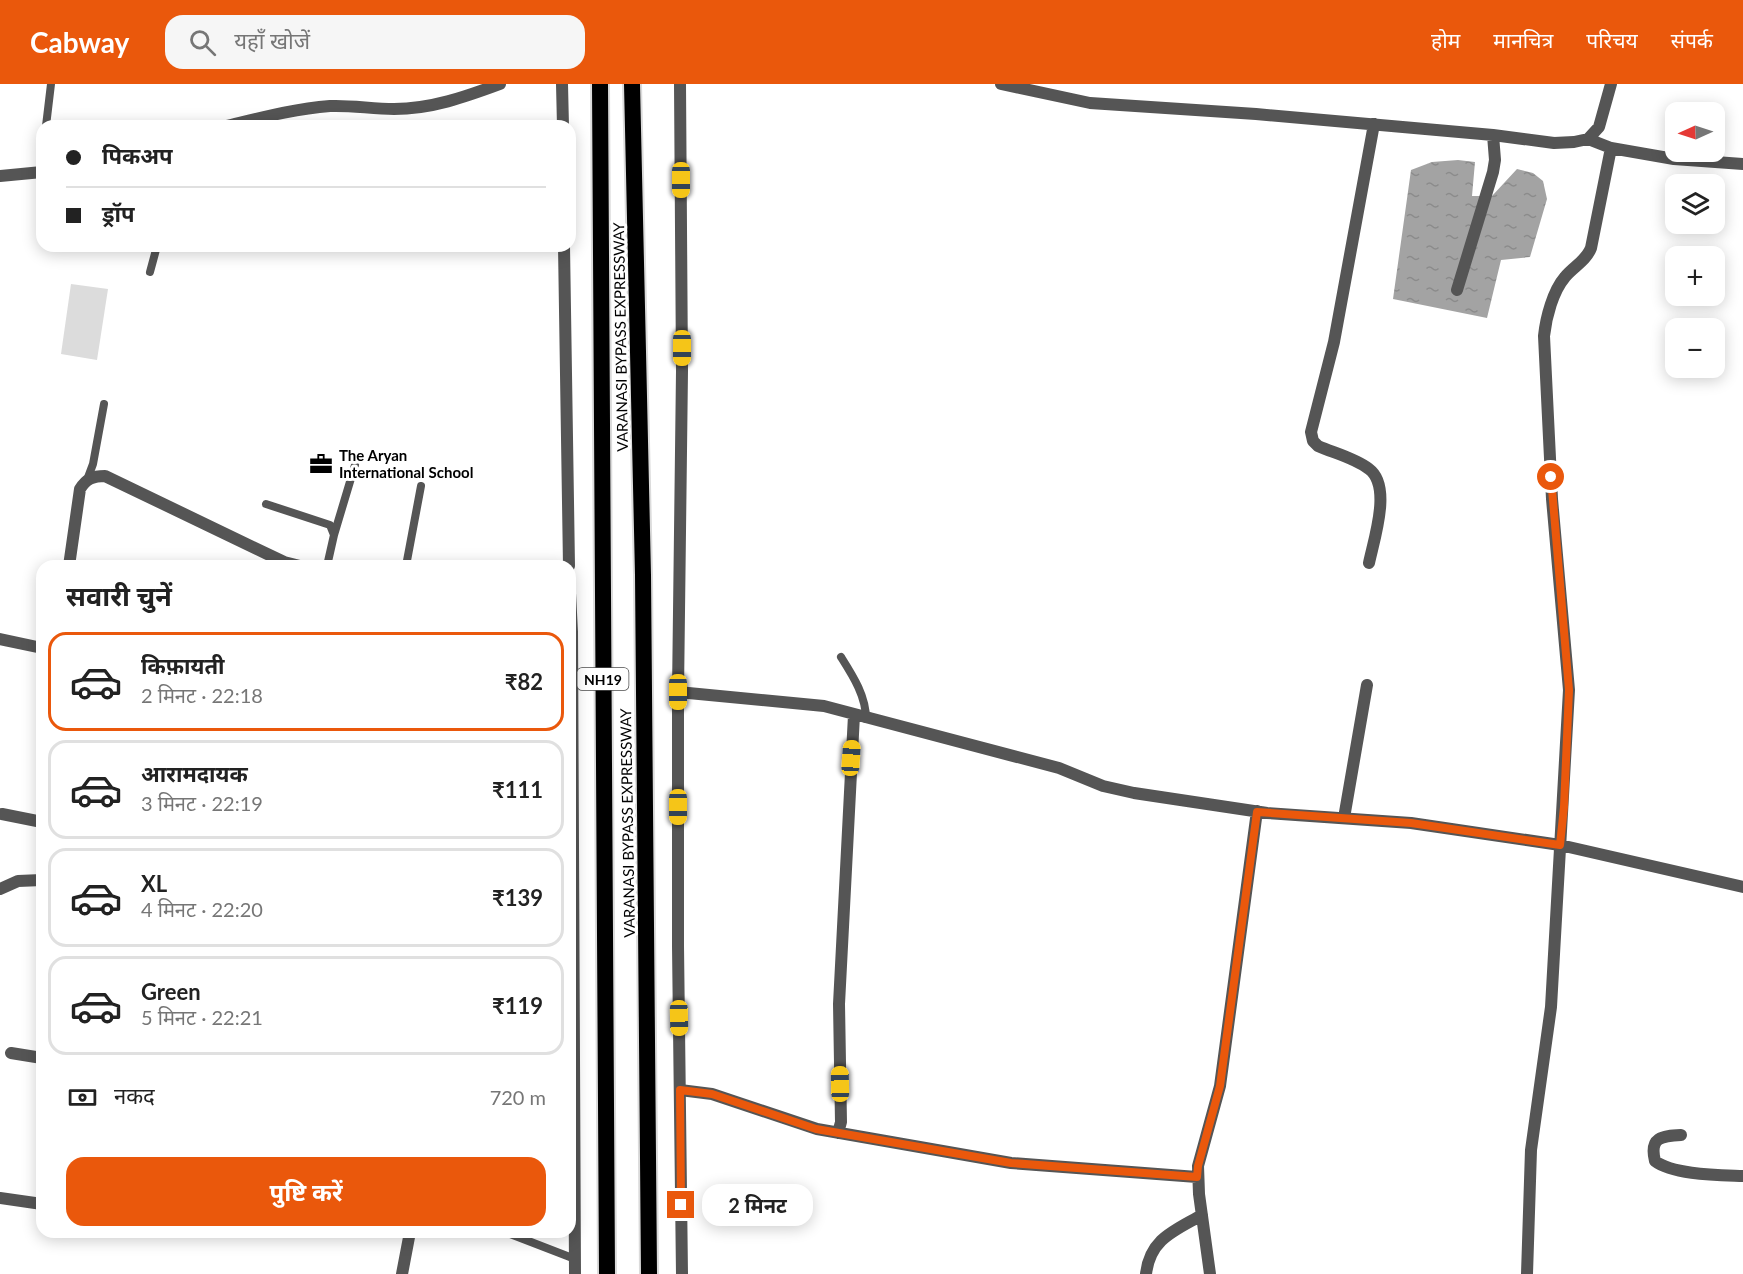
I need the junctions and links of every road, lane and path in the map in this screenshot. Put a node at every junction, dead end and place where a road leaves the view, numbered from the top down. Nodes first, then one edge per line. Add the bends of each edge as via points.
1 (51, 84) edge
2 (500, 84) edge
3 (562, 84) edge
4 (600, 84) edge
5 (632, 84) edge
6 (680, 84) edge
7 (1001, 84) edge
8 (1611, 84) edge
9 (1040, 88) edge
10 (47, 120) edge
11 (251, 120) edge
12 (563, 120) edge
13 (1374, 124) junction
14 (1493, 135) junction
15 (1588, 139) junction
16 (1611, 148) junction
17 (1743, 164) edge
18 (36, 170) edge
19 (0, 176) edge
20 (155, 252) edge
21 (564, 252) edge
22 (150, 272) dead end
23 (1457, 290) dead end
24 (104, 404) dead end
25 (355, 465) dead end
26 (87, 480) junction
27 (422, 486) dead end
28 (266, 504) dead end
29 (334, 535) junction
30 (70, 560) edge
31 (275, 560) edge
32 (328, 560) edge
33 (407, 560) edge
34 (569, 560) edge
35 (1370, 563) dead end
36 (0, 639) edge
37 (36, 647) edge
38 (841, 657) dead end
39 (1367, 685) dead end
40 (678, 692) junction
41 (854, 715) junction
42 (866, 719) junction
43 (1257, 812) junction
44 (2, 814) dead end
45 (1344, 818) junction
46 (36, 821) edge
47 (1560, 845) junction
48 (36, 880) edge
49 (1743, 887) edge
50 (0, 889) edge
51 (11, 1053) dead end
52 (36, 1057) edge
53 (680, 1090) junction
54 (838, 1133) junction
55 (1681, 1135) dead end
56 (1743, 1176) edge
57 (1197, 1177) junction
58 (0, 1198) edge
59 (36, 1203) edge
60 (1202, 1215) junction
61 (409, 1238) edge
62 (521, 1238) edge
63 (574, 1238) edge
64 (575, 1259) junction
65 (402, 1274) edge
66 (575, 1274) edge
67 (607, 1274) edge
68 (649, 1274) edge
69 (682, 1274) edge
70 (1146, 1274) edge
71 (1210, 1274) edge
72 (1527, 1274) edge

1 - 10 lane
2 - 11 street via 424,106 331,106
3 - 12 street
4 - 67 highway, VARANASI BYPASS EXPRESSWAY / NH19
5 - 68 highway, VARANASI BYPASS EXPRESSWAY / NH19 via 643,575
6 - 40 street
7 - 9 street
8 - 15 street via 1599,127
9 - 13 street via 1090,103
13 - 14 street
13 - 35 street via 1334,342 1311,432 1318,446 1371,470 1377,481 1381,507
14 - 15 street via 1554,143
14 - 23 street via 1493,172
15 - 16 street
16 - 17 street via 1674,159
16 - 47 street via 1591,248 1559,287 1544,336 1552,499 1569,690
18 - 19 street
20 - 22 lane
21 - 34 street
24 - 26 lane
25 - 29 lane
26 - 30 street via 80,489
26 - 31 street via 105,477
27 - 33 lane
28 - 29 lane via 330,525
29 - 32 lane
36 - 37 street
38 - 42 lane via 864,700
39 - 45 street
40 - 41 street via 824,706
40 - 53 street
41 - 42 street
41 - 54 street via 839,1004
42 - 43 street via 1059,768 1103,786
43 - 45 street
43 - 57 street via 1220,1086
44 - 46 street
45 - 47 street via 1411,823
47 - 49 street
47 - 72 street via 1550,1016 1531,1150
48 - 50 street via 18,881
51 - 52 street
53 - 54 street via 712,1094
53 - 69 street
54 - 57 street via 1011,1163
55 - 56 street via 1657,1139 1655,1161 1659,1165 1694,1173
57 - 60 street
58 - 59 street
60 - 70 street via 1155,1245
60 - 71 street
61 - 65 street
62 - 64 lane
63 - 64 street
64 - 66 street

